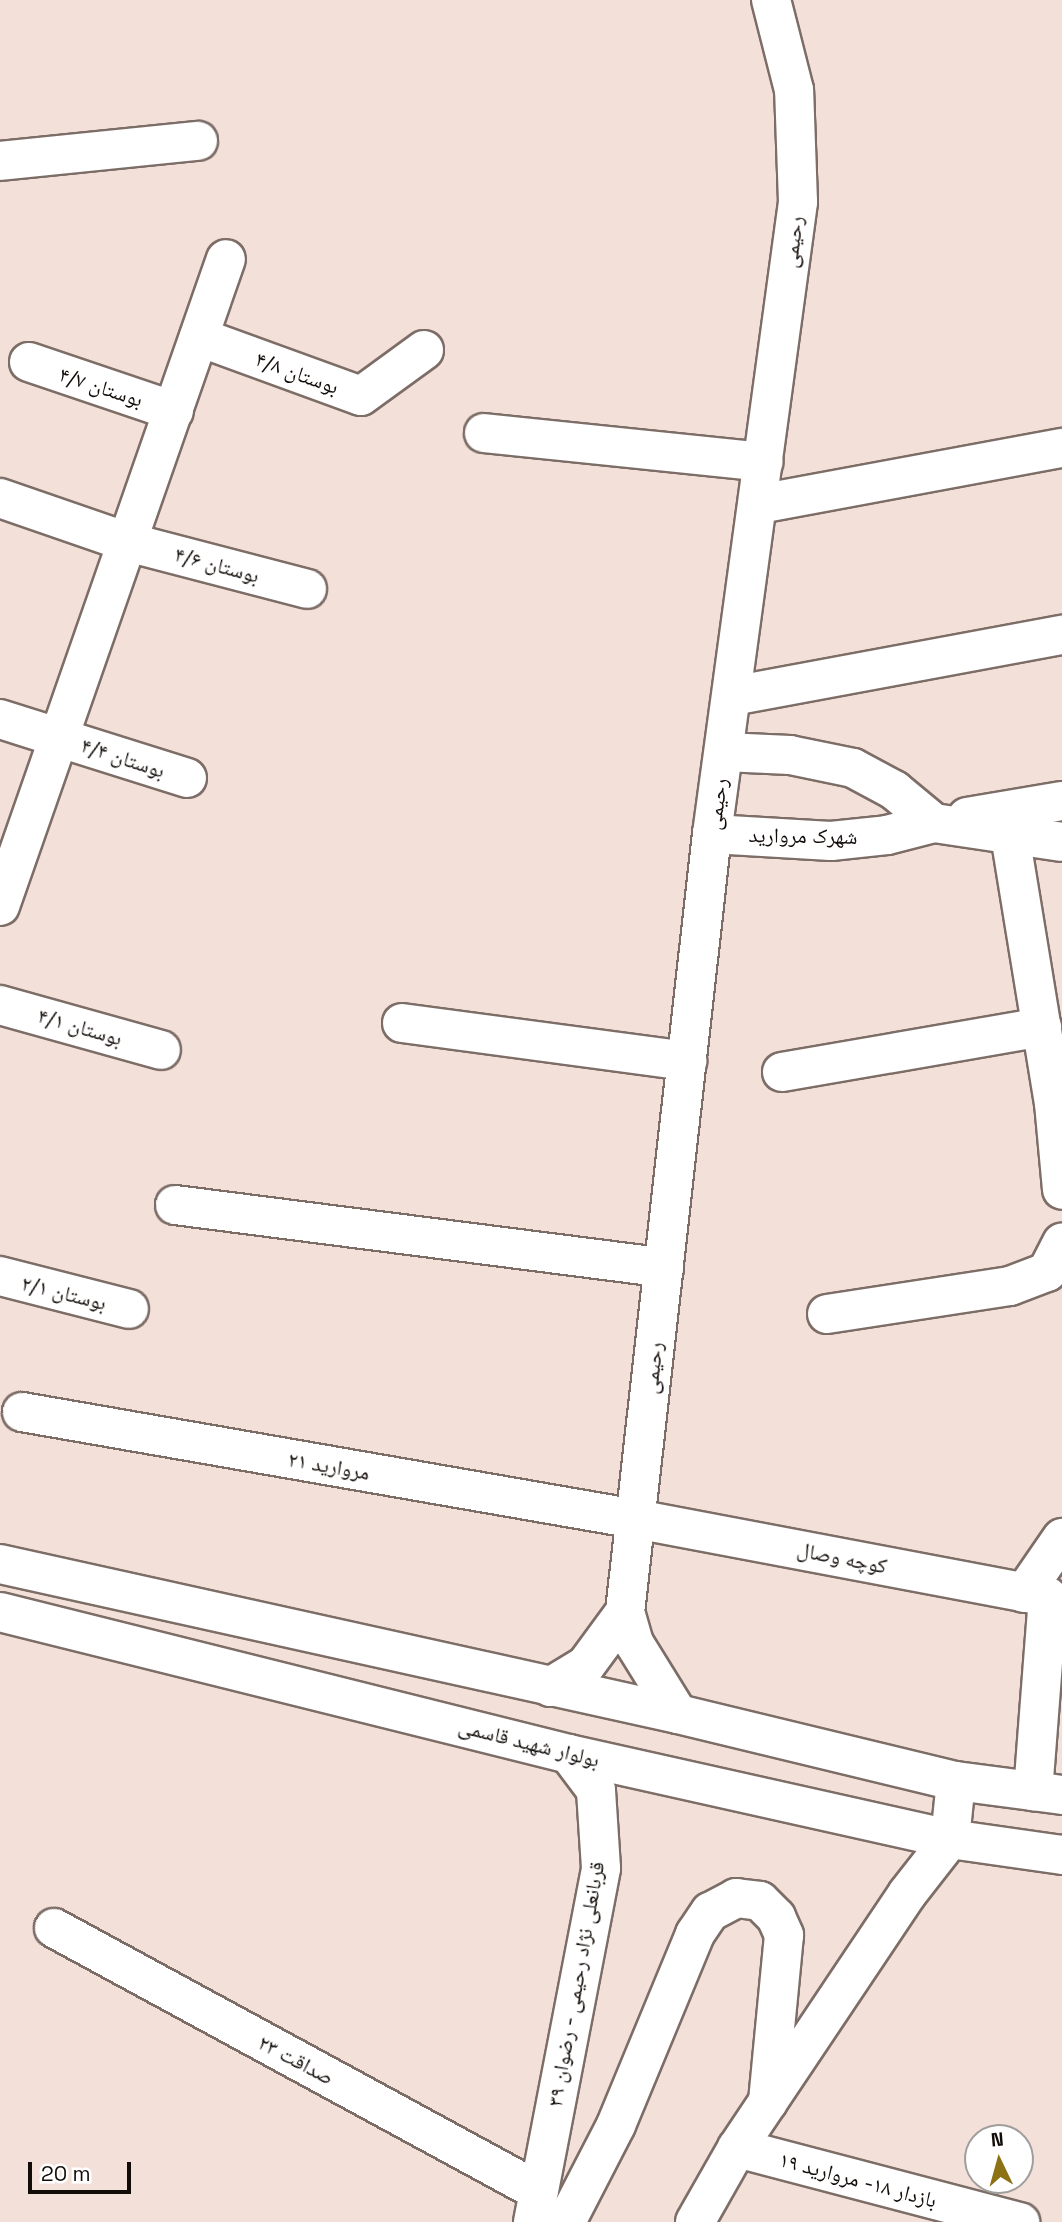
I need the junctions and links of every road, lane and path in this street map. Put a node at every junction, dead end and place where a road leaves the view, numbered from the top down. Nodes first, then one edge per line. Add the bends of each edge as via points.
1 (771, 0) edge
2 (198, 141) dead end
3 (0, 161) edge
4 (226, 259) dead end
5 (199, 337) junction
6 (424, 351) dead end
7 (29, 362) dead end
8 (174, 411) junction
9 (484, 433) dead end
10 (1062, 449) edge
11 (764, 462) junction
12 (0, 498) edge
13 (759, 505) junction
14 (127, 542) junction
15 (307, 589) dead end
16 (1062, 635) edge
17 (732, 696) junction
18 (0, 719) edge
19 (59, 737) junction
20 (724, 752) junction
21 (187, 778) dead end
22 (1062, 801) edge
23 (934, 823) junction
24 (712, 834) junction
25 (1010, 835) junction
26 (1062, 842) edge
27 (0, 906) edge
28 (0, 1004) edge
29 (402, 1023) dead end
30 (1042, 1027) junction
31 (161, 1050) dead end
32 (687, 1061) junction
33 (782, 1072) dead end
34 (1056, 1083) edge
35 (1062, 1190) edge
36 (175, 1205) dead end
37 (1062, 1243) edge
38 (664, 1268) junction
39 (0, 1276) edge
40 (129, 1309) dead end
41 (827, 1314) dead end
42 (22, 1412) dead end
43 (636, 1519) junction
44 (1062, 1538) edge
45 (0, 1564) edge
46 (1036, 1595) junction
47 (0, 1612) edge
48 (625, 1612) junction
49 (550, 1687) junction
50 (678, 1714) junction
51 (569, 1754) junction
52 (956, 1781) junction
53 (1048, 1793) edge
54 (950, 1839) junction
55 (1062, 1855) edge
56 (54, 1928) dead end
57 (768, 2102) junction
58 (737, 2148) junction
59 (535, 2206) edge
60 (566, 2222) edge
61 (695, 2222) edge
62 (1020, 2222) edge

1 - 11 street, رحیمی via 794,90 798,202
2 - 3 street
4 - 5 street
5 - 6 street, بوستان ۴/۸ via 361,396
5 - 8 street
7 - 8 street, بوستان ۴/۷
8 - 14 street
9 - 11 street
10 - 13 street
11 - 13 street, رحیمی
12 - 14 street, بوستان ۴/۶
13 - 17 street, رحیمی
14 - 15 street, بوستان ۴/۶
14 - 19 street
16 - 17 street
17 - 20 street, رحیمی
18 - 19 street, بوستان ۴/۴
19 - 21 street, بوستان ۴/۴
19 - 27 street
20 - 23 street via 790,755 853,768 894,790
20 - 24 street, رحیمی
22 - 23 street
23 - 24 street, شهرک مروارید via 831,841
23 - 25 street, شهرک مروارید
24 - 32 street, رحیمی
25 - 26 street, شهرک مروارید
25 - 30 street
28 - 31 street, بوستان ۴/۱
29 - 32 street
30 - 33 street
30 - 34 street
32 - 38 street, رحیمی
34 - 35 street
36 - 38 street
37 - 41 street via 1048,1272 1010,1286
38 - 43 street, رحیمی
39 - 40 street, بوستان ۲/۱
42 - 43 street, مروارید ۲۱
43 - 46 street, کوچه وصال
43 - 48 street, رحیمی
44 - 46 street
45 - 49 street
46 - 53 street
47 - 51 street, بولوار شهید قاسمی
48 - 49 street, رحیمی via 586,1665
48 - 50 street, رحیمی via 634,1643
49 - 50 street
50 - 52 street
51 - 54 street, بولوار شهید قاسمی
51 - 59 street, قربانعلی نژاد رحیمی - رضوان ۳۹ via 596,1790 601,1868
52 - 53 street
52 - 54 street
54 - 55 street, بولوار شهید قاسمی
54 - 57 street via 906,1894
56 - 59 street, صداقت ۲۳
57 - 58 street
57 - 60 street via 784,1935 776,1917 760,1901 737,1898 710,1912 695,1934 616,2125
58 - 61 street
58 - 62 street, بازدار ۱۸- مروارید ۱۹

